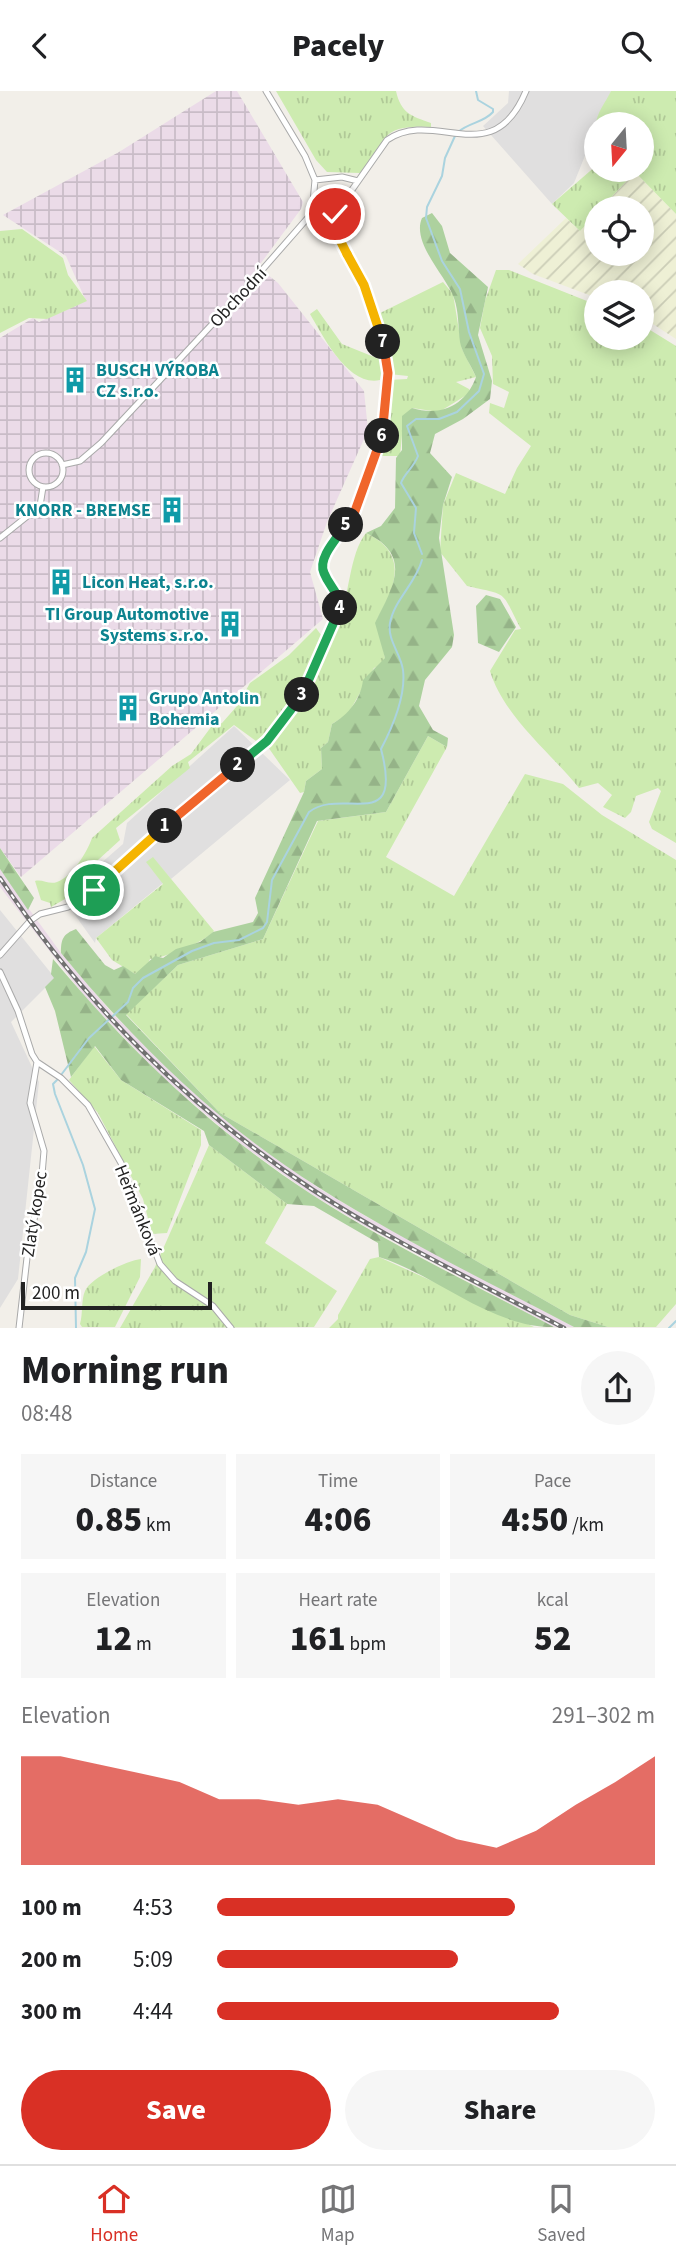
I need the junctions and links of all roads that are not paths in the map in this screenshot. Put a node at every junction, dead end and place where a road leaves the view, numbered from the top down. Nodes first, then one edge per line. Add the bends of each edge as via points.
1 (266, 91) edge
2 (526, 91) edge
3 (315, 180) junction
4 (358, 181) junction
5 (62, 465) junction
6 (44, 487) junction
7 (0, 538) edge
8 (0, 955) edge
9 (0, 972) edge
10 (37, 1062) junction
11 (19, 1328) edge
12 (231, 1328) edge

1 - 3 street
2 - 4 street via 515,114 484,135 408,131 394,136
3 - 4 street via 342,177
3 - 5 street, Obchodní via 314,206 301,228 101,443 79,461
4 - 8 street via 335,214 336,232 364,285 382,335 388,373 382,435 355,511 323,560 323,572 338,593 340,608 299,703 267,741 94,890 68,907 40,914
5 - 6 street, Obchodní via 58,482
5 - 6 street via 51,454 33,459 30,476
6 - 7 street, Obchodní via 40,506
9 - 10 street
10 - 11 street, Zlatý kopec via 30,1103 44,1151
10 - 12 street, Heřmánková via 88,1105 121,1163 165,1272 213,1306

